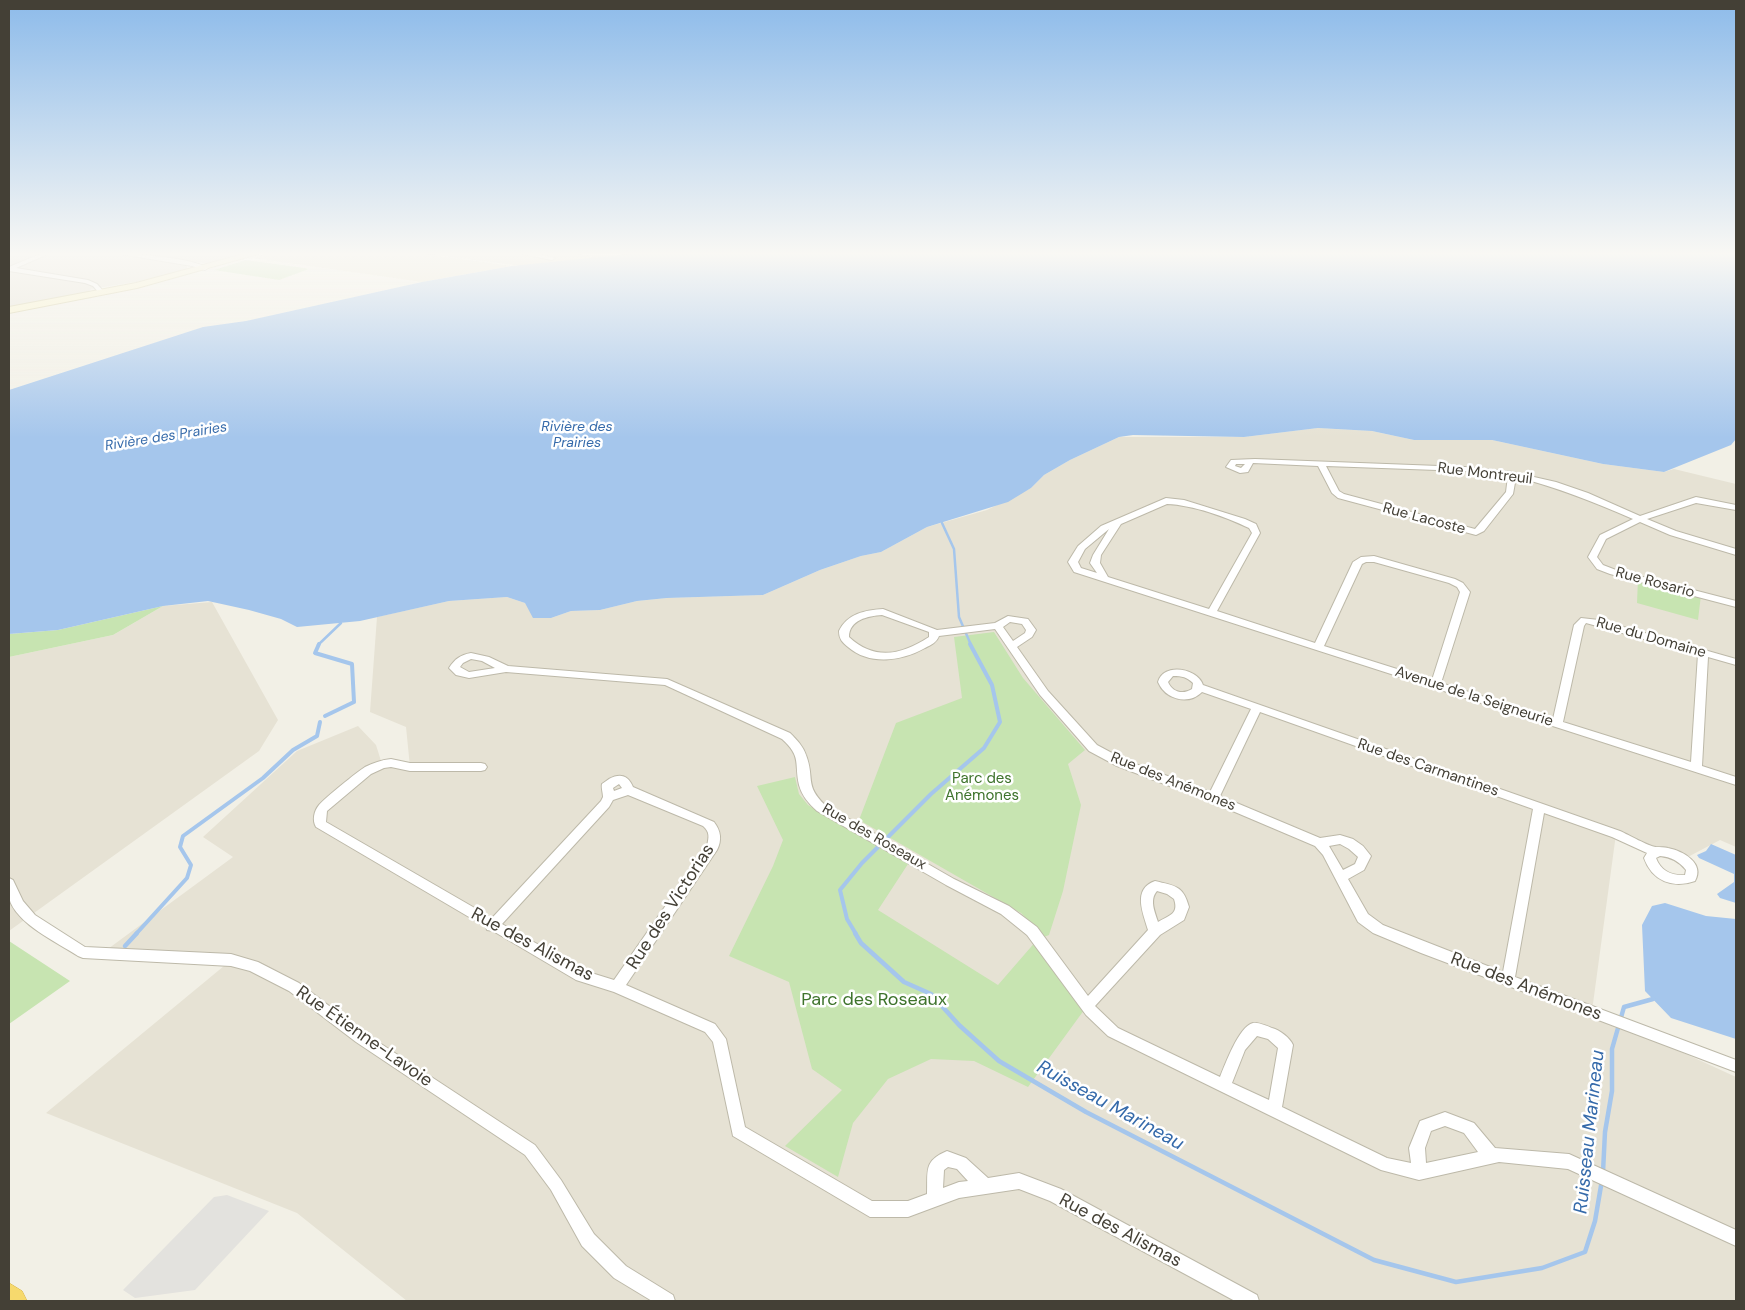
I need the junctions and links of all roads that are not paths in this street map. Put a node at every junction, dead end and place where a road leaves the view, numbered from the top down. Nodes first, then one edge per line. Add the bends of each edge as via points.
1 (1250, 462) dead end
2 (1321, 464) junction
3 (1512, 474) junction
4 (1736, 507) edge
5 (1641, 518) junction
6 (1117, 522) junction
7 (1736, 552) edge
8 (1104, 578) junction
9 (1736, 604) edge
10 (1211, 612) junction
11 (998, 626) junction
12 (936, 634) junction
13 (1012, 646) junction
14 (1318, 647) junction
15 (1702, 653) junction
16 (1736, 662) edge
17 (506, 669) dead end
18 (1435, 684) junction
19 (1199, 687) dead end
20 (1257, 708) junction
21 (1557, 724) junction
22 (481, 767) dead end
23 (1696, 768) junction
24 (1736, 781) edge
25 (1213, 798) junction
26 (1539, 807) junction
27 (1319, 843) junction
28 (1656, 852) dead end
29 (1341, 877) junction
30 (9, 883) edge
31 (492, 926) junction
32 (1155, 931) dead end
33 (1508, 980) junction
34 (617, 987) junction
35 (1087, 1006) junction
36 (1736, 1066) edge
37 (1223, 1086) junction
38 (1274, 1111) junction
39 (1492, 1157) junction
40 (1419, 1172) junction
41 (984, 1185) junction
42 (935, 1199) junction
43 (1736, 1238) edge
44 (9, 1298) edge
45 (12, 1301) edge
46 (667, 1301) edge
47 (1251, 1301) edge

1 - 2 street, Rue Montreuil
2 - 3 street, Rue Montreuil via 1465,469
2 - 3 street, Rue Lacoste via 1336,493 1341,496 1476,532 1510,492
3 - 5 street, Rue Montreuil via 1561,486
4 - 5 street, Rue Rosario via 1696,500
5 - 7 street, Rue Montreuil via 1672,533
5 - 9 street, Rue Rosario via 1603,537 1592,557 1594,562 1613,572
6 - 8 street via 1094,563
6 - 8 street, Avenue de la Seigneurie via 1104,528 1087,543 1073,562 1077,570
6 - 10 street, Avenue de la Seigneurie via 1166,502 1181,502 1253,526 1254,540
8 - 10 street, Avenue de la Seigneurie
10 - 14 street, Avenue de la Seigneurie
11 - 12 street
11 - 13 street, Rue des Anémones
11 - 13 street via 1008,619 1028,624 1029,635
12 - 12 street via 883,612 849,622 843,633 848,643 881,657 912,652
13 - 25 street, Rue des Anémones via 1044,694 1093,748 1120,763
14 - 18 street, Avenue de la Seigneurie
14 - 18 street via 1358,562 1364,559 1452,581 1465,592
15 - 16 street, Rue du Domaine
15 - 21 street, Rue du Domaine via 1584,620 1579,625
15 - 23 street
17 - 35 street, Rue des Roseaux via 667,682 786,736 801,755 810,799 950,882 1005,910 1036,936
18 - 21 street, Avenue de la Seigneurie
19 - 20 street, Rue des Carmantines
20 - 25 street
20 - 26 street, Rue des Carmantines
21 - 23 street, Avenue de la Seigneurie
22 - 31 street, Rue des Alismas via 426,768 382,764 367,771 323,808 319,820 332,832
23 - 24 street, Avenue de la Seigneurie
25 - 27 street, Rue des Anémones
26 - 28 street, Rue des Carmantines
26 - 33 street
27 - 29 street, Rue des Anémones via 1328,852
27 - 29 street, Rue des Anémones via 1351,842 1365,856 1360,867
29 - 33 street, Rue des Anémones via 1363,918 1378,928
30 - 46 street, Rue Étienne-Lavoie via 18,904 30,919 83,952 231,960 253,966 294,987 361,1038 530,1150 556,1185 588,1240 620,1272
31 - 34 street, Rue des Alismas via 581,976
31 - 34 street, Rue des Victorias via 609,797 628,790 707,824 716,836 714,846
32 - 35 street
33 - 36 street, Rue des Anémones
34 - 42 street, Rue des Alismas via 715,1032 735,1125 745,1136 870,1209 908,1209
35 - 37 street, Rue des Roseaux via 1113,1032
37 - 38 street, Rue des Roseaux
37 - 38 street via 1240,1046 1254,1029 1272,1034 1286,1045
38 - 40 street, Rue des Roseaux via 1386,1165
39 - 40 street, Rue des Roseaux
39 - 40 street via 1469,1128 1445,1119 1425,1126 1417,1148
39 - 43 street, Rue des Roseaux via 1570,1162
41 - 42 street, Rue des Alismas
41 - 42 street via 960,1163 947,1159 936,1166
41 - 47 street, Rue des Alismas via 1019,1181 1055,1195
44 - 45 highway

